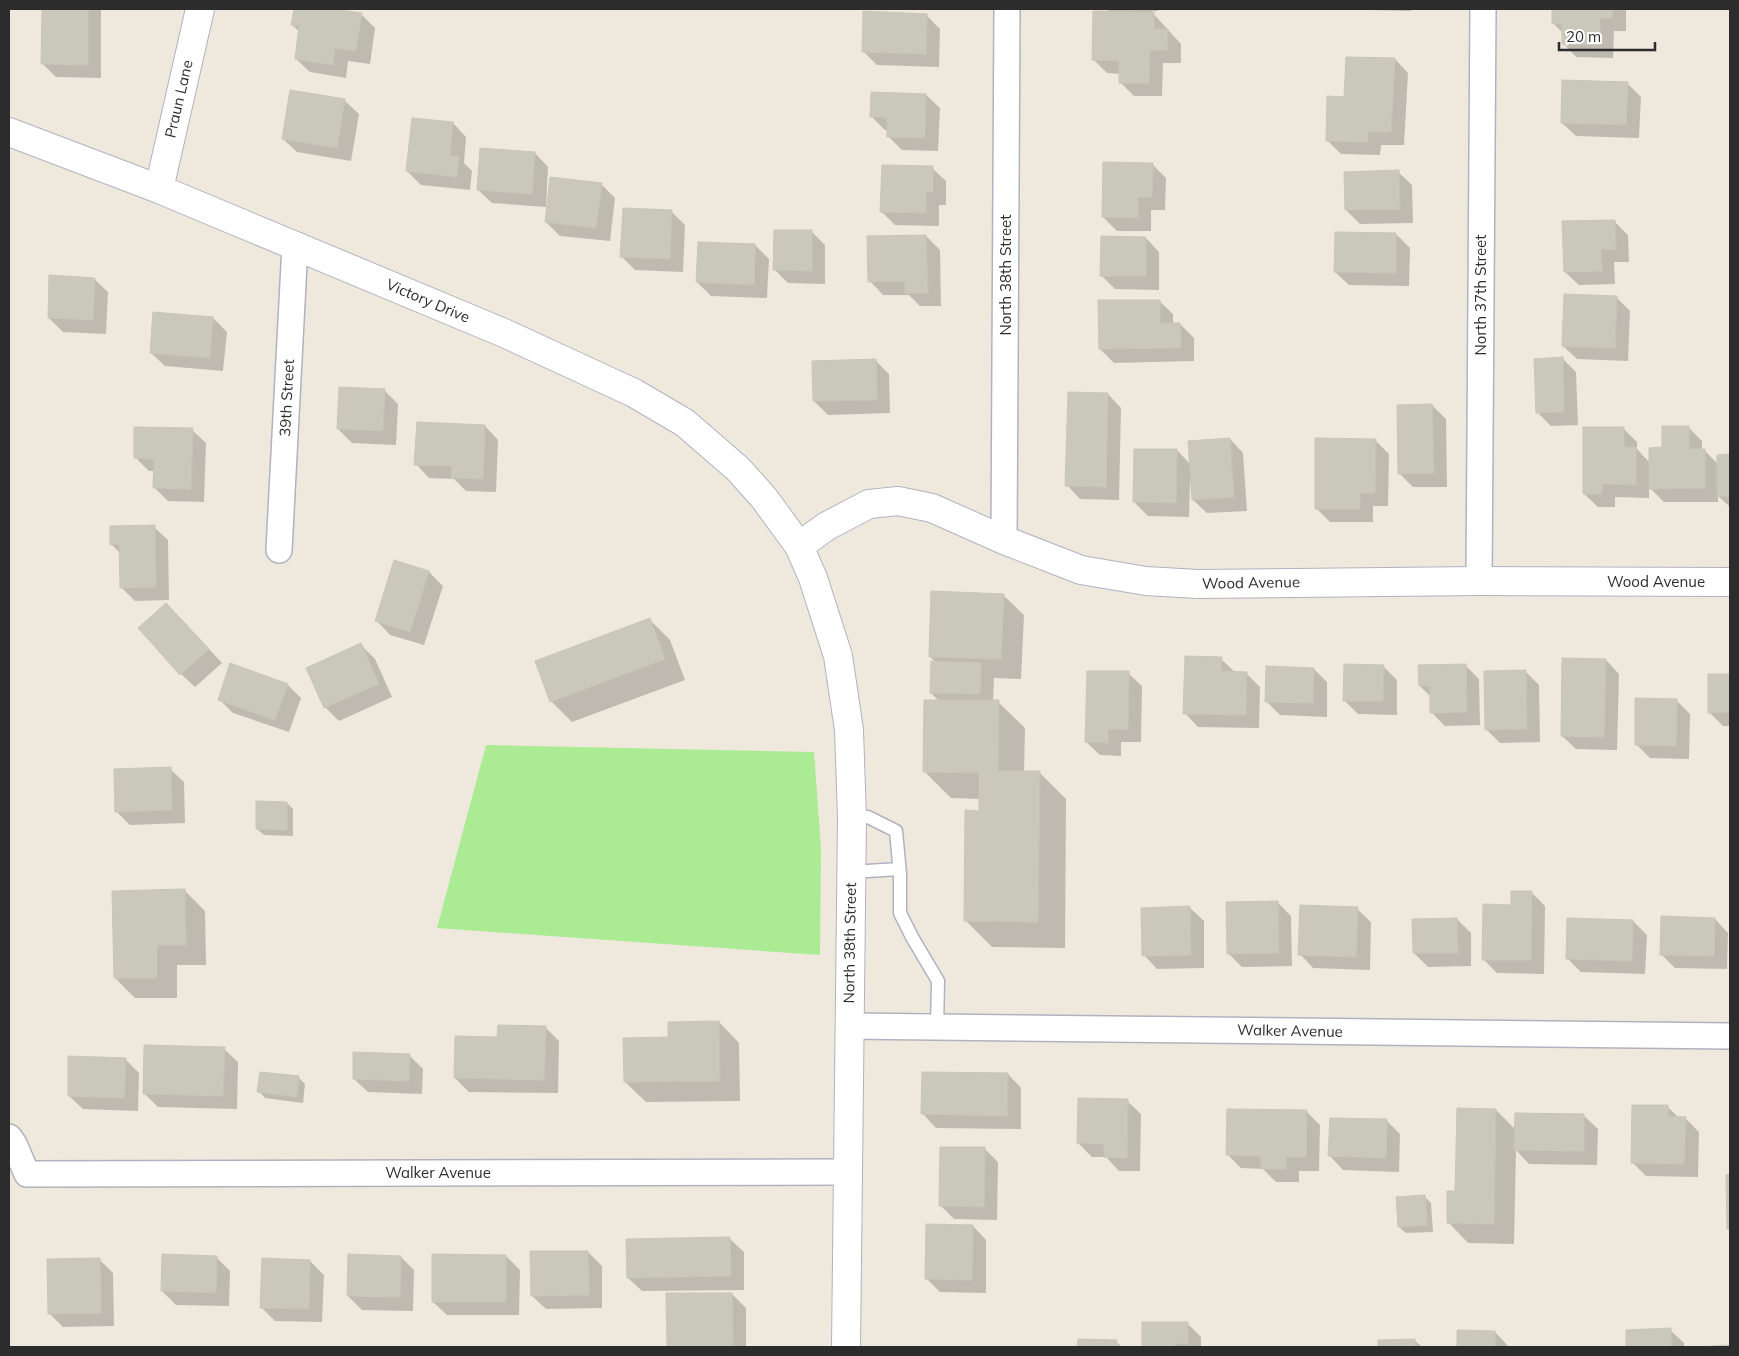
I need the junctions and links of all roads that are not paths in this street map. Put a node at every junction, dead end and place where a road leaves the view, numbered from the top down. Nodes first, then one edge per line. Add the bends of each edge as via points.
1 (200, 9) edge
2 (1007, 9) edge
3 (1483, 9) edge
4 (9, 132) edge
5 (159, 189) junction
6 (295, 245) junction
7 (1004, 540) junction
8 (799, 546) junction
9 (280, 550) dead end
10 (1479, 581) junction
11 (1730, 582) edge
12 (852, 818) junction
13 (899, 869) junction
14 (851, 872) junction
15 (849, 1026) junction
16 (937, 1028) junction
17 (1730, 1036) edge
18 (9, 1137) edge
19 (849, 1172) junction
20 (846, 1347) edge

1 - 5 main road, Praun Lane
2 - 7 street, North 38th Street
3 - 10 street, North 37th Street
4 - 5 main road, Victory Drive
5 - 6 main road, Victory Drive
6 - 8 main road, Victory Drive via 504,333 634,393 685,423 738,468
6 - 9 street, 39th Street
7 - 8 main road, Wood Avenue via 932,508 898,501 869,504 827,526
7 - 10 main road, Wood Avenue via 1081,570 1146,581 1198,584
8 - 12 main road, North 38th Street via 813,578 838,656 849,730
10 - 11 main road, Wood Avenue
12 - 13 lane via 868,817 896,831
12 - 14 main road, North 38th Street
13 - 14 lane
13 - 16 lane via 900,913 938,981
14 - 15 main road, North 38th Street
15 - 16 street, Walker Avenue
15 - 19 main road, North 38th Street
16 - 17 street, Walker Avenue
18 - 19 street, Walker Avenue via 28,1174
19 - 20 main road, North 38th Street

